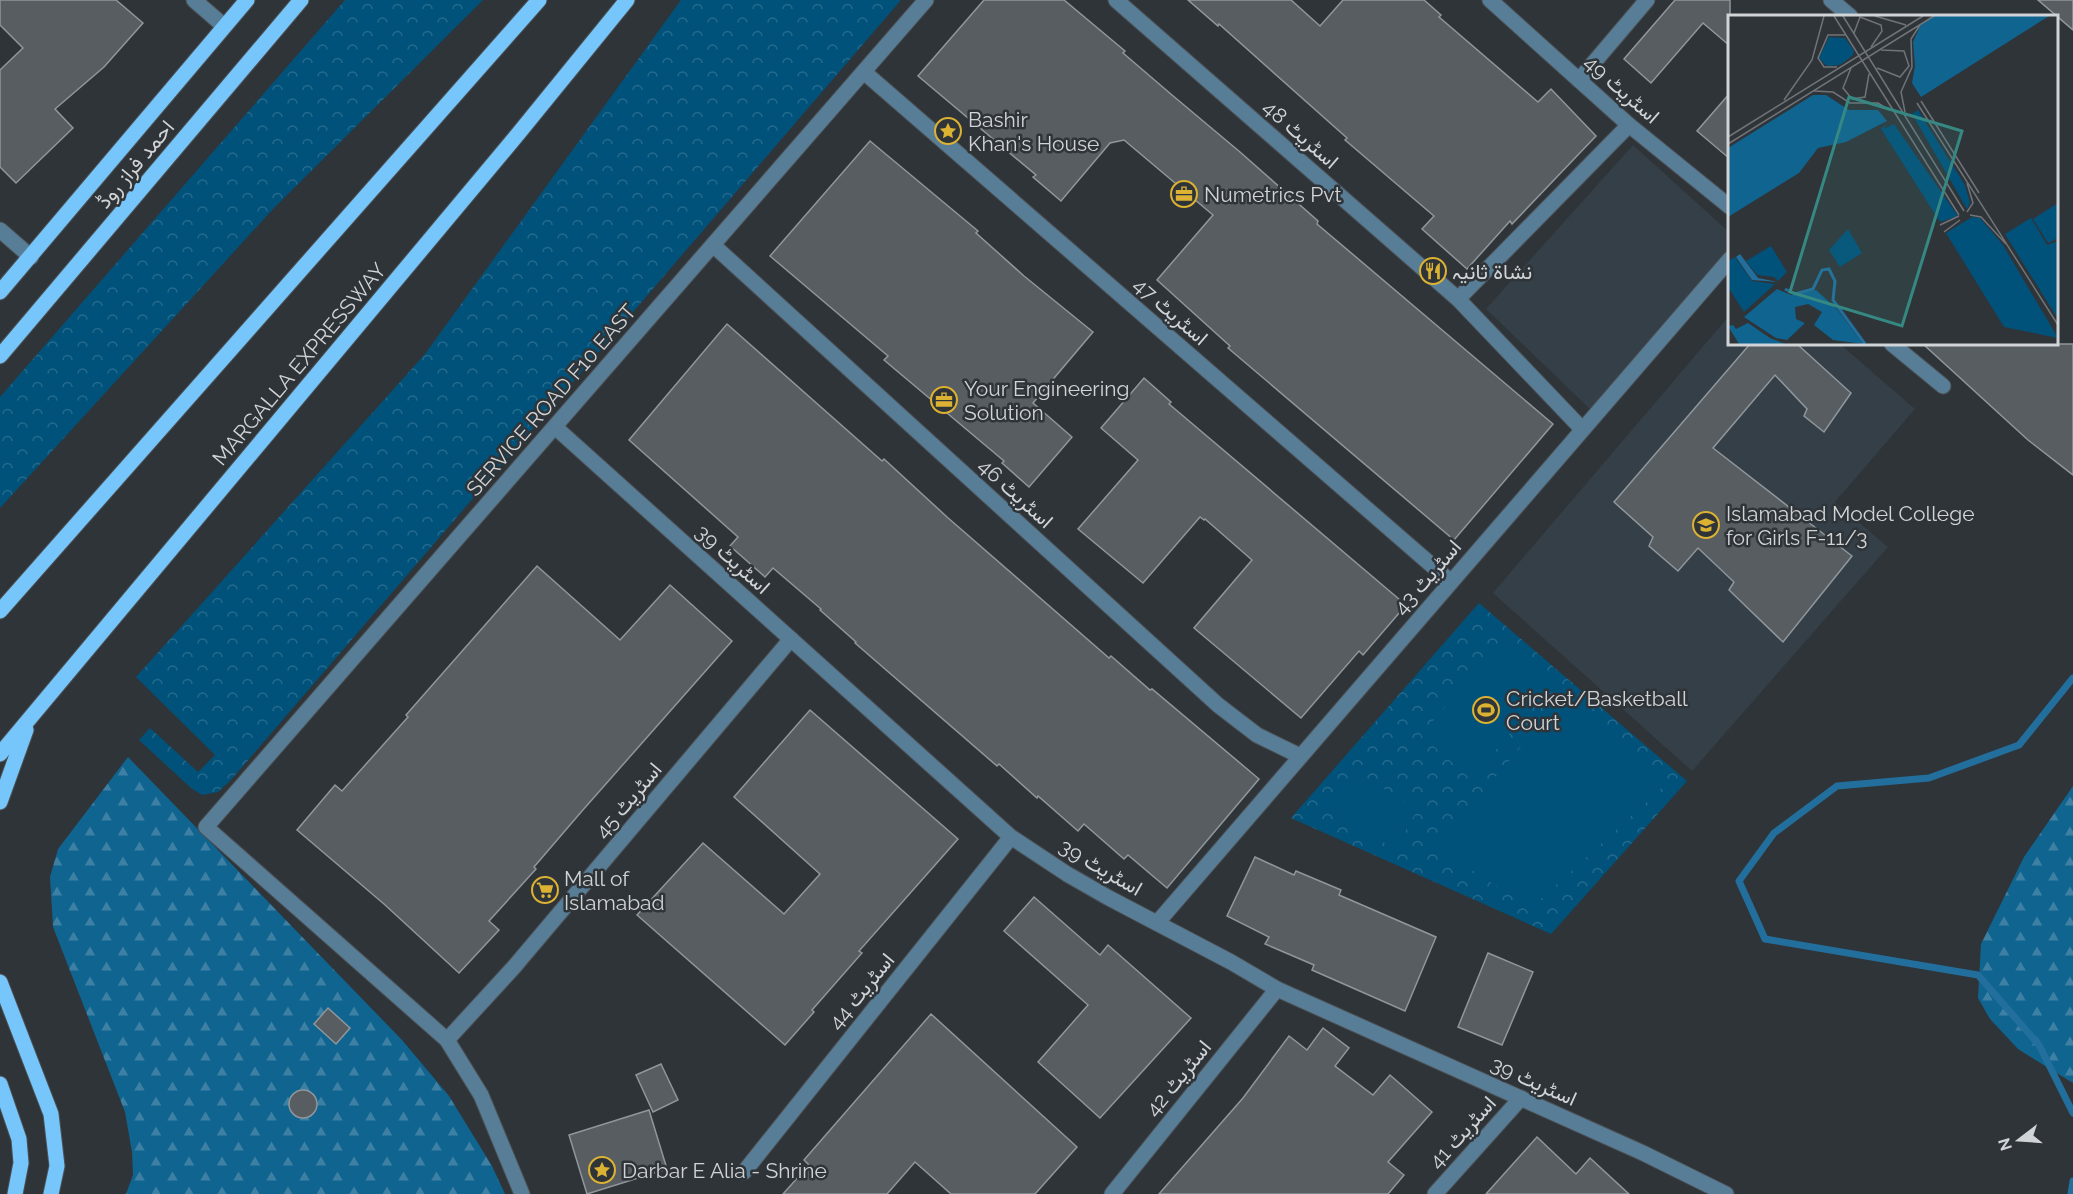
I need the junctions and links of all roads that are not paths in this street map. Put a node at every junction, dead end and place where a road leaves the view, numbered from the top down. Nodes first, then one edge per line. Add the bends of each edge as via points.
1 (194, 0) edge
2 (247, 0) edge
3 (302, 0) edge
4 (539, 0) edge
5 (627, 0) edge
6 (926, 0) edge
7 (1116, 0) edge
8 (1490, 0) edge
9 (1647, 0) edge
10 (1831, 0) edge
11 (1849, 15) edge
12 (224, 26) junction
13 (864, 72) junction
14 (1579, 80) junction
15 (1629, 125) junction
16 (1728, 205) edge
17 (0, 230) edge
18 (714, 245) junction
19 (31, 257) junction
20 (1728, 261) edge
21 (0, 292) edge
22 (1458, 299) junction
23 (1893, 345) edge
24 (0, 356) edge
25 (1943, 386) dead end
26 (555, 427) junction
27 (1582, 429) junction
28 (1451, 582) junction
29 (6, 600) edge
30 (0, 611) edge
31 (791, 639) junction
32 (30, 718) junction
33 (0, 754) edge
34 (1300, 756) junction
35 (0, 802) edge
36 (1011, 837) junction
37 (1156, 923) junction
38 (0, 982) edge
39 (1277, 989) junction
40 (447, 1040) junction
41 (0, 1084) edge
42 (1521, 1098) junction
43 (744, 1172) dead end
44 (15, 1194) edge
45 (51, 1194) edge
46 (522, 1194) edge
47 (1112, 1194) edge
48 (1435, 1194) edge
49 (1726, 1194) edge

1 - 12 street
2 - 12 main road, احمد فراز روڈ
3 - 24 main road, احمد فراز روڈ
4 - 29 main road
5 - 32 main road, MARGALLA EXPRESSWAY
6 - 13 street, SERVICE ROAD F10 EAST
7 - 22 street, اسٹریٹ 48
8 - 14 street, اسٹریٹ 49
9 - 14 street
10 - 11 street
12 - 19 main road, احمد فراز روڈ
13 - 18 street, SERVICE ROAD F10 EAST
13 - 28 street, اسٹریٹ 47
14 - 15 street, اسٹریٹ 49
15 - 16 street, اسٹریٹ 49
15 - 22 street
17 - 19 street
18 - 26 street, SERVICE ROAD F10 EAST
18 - 34 street, اسٹریٹ 46 via 1218,705 1257,735
19 - 21 main road, احمد فراز روڈ
20 - 27 street, اسٹریٹ 43
22 - 27 street, اسٹریٹ 48
23 - 25 street
26 - 31 street, اسٹریٹ 39
26 - 40 street, SERVICE ROAD F10 EAST via 206,827
27 - 28 street, اسٹریٹ 43
28 - 34 street, اسٹریٹ 43
29 - 30 main road
31 - 36 street, اسٹریٹ 39
31 - 40 street, اسٹریٹ 45 via 514,967
32 - 33 main road, MARGALLA EXPRESSWAY
32 - 35 main road
34 - 37 street, اسٹریٹ 43
36 - 37 street, اسٹریٹ 39 via 1067,874
36 - 43 street, اسٹریٹ 44
37 - 39 street, اسٹریٹ 39
38 - 45 main road via 51,1114 57,1166
39 - 42 street, اسٹریٹ 39
39 - 47 street, اسٹریٹ 42
40 - 46 street via 481,1095
41 - 44 main road via 19,1138 21,1163
42 - 48 street, اسٹریٹ 41
42 - 49 street, اسٹریٹ 39

